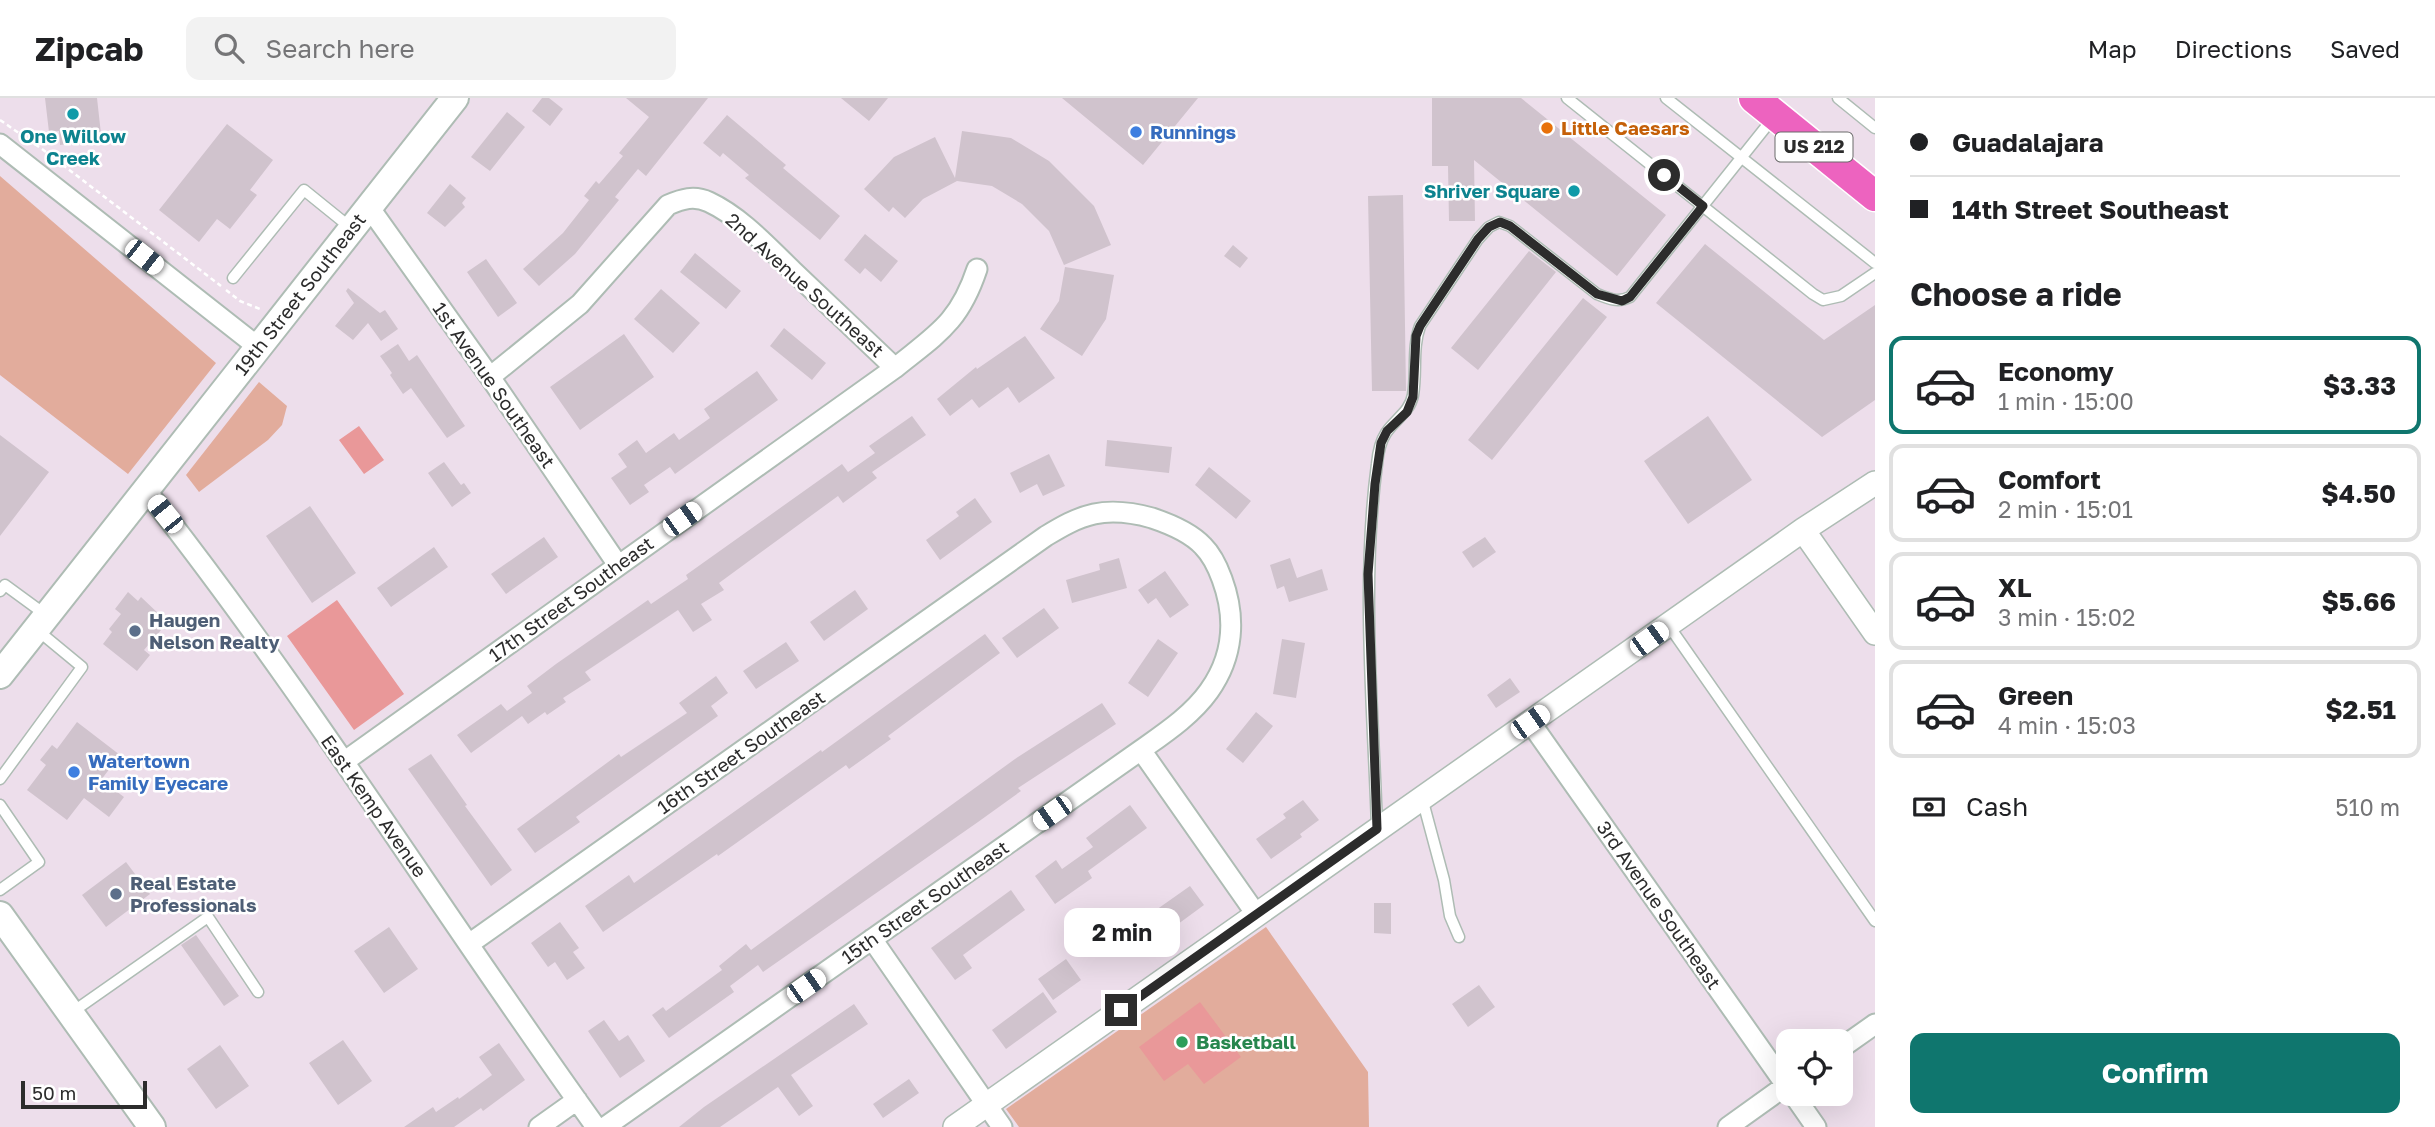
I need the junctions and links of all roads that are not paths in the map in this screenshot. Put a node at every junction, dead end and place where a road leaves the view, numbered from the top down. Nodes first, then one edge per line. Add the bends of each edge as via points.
1 (455, 98) edge
2 (1567, 98) edge
3 (1666, 98) edge
4 (1838, 98) edge
5 (1768, 105) edge
6 (1875, 128) edge
7 (0, 144) edge
8 (1741, 158) junction
9 (1872, 189) edge
10 (1703, 206) junction
11 (369, 207) junction
12 (351, 229) junction
13 (1875, 263) edge
14 (976, 269) dead end
15 (1875, 272) edge
16 (233, 278) dead end
17 (258, 347) junction
18 (895, 368) junction
19 (490, 377) junction
20 (1875, 483) edge
21 (145, 489) junction
22 (1803, 530) junction
23 (618, 565) junction
24 (1219, 571) joint
25 (0, 592) edge
26 (41, 622) junction
27 (1668, 625) junction
28 (1875, 633) edge
29 (0, 675) edge
30 (1530, 722) junction
31 (1141, 750) junction
32 (345, 761) junction
33 (0, 779) edge
34 (1422, 798) junction
35 (0, 805) edge
36 (1377, 829) junction
37 (0, 890) edge
38 (0, 915) edge
39 (1256, 915) junction
40 (1875, 921) edge
41 (1459, 937) dead end
42 (872, 939) junction
43 (469, 944) junction
44 (258, 992) dead end
45 (71, 1013) junction
46 (1875, 1024) edge
47 (1853, 1040) edge
48 (1776, 1070) edge
49 (1776, 1096) edge
50 (577, 1100) junction
51 (987, 1105) junction
52 (1801, 1106) edge
53 (152, 1127) edge
54 (539, 1127) edge
55 (596, 1127) edge
56 (606, 1127) edge
57 (955, 1127) edge
58 (1002, 1127) edge
59 (1728, 1127) edge
60 (1816, 1127) edge

1 - 11 main road, 19th Street Southeast
2 - 10 lane
3 - 8 lane
4 - 6 lane
5 - 8 lane
5 - 9 main road, US 212
7 - 17 street
8 - 10 lane
8 - 13 lane
10 - 15 lane via 1823,300 1842,296
10 - 36 lane via 1638,288 1622,301 1597,294 1500,222 1478,239 1420,326 1413,397 1407,412 1387,431 1377,462 1368,574
11 - 12 main road, 19th Street Southeast
11 - 19 street, 1st Avenue Southeast
12 - 16 lane via 304,190
12 - 17 main road, 19th Street Southeast
14 - 18 street, 17th Street Southeast via 969,291 945,328
17 - 21 main road, 19th Street Southeast
18 - 19 street, 2nd Avenue Southeast via 732,216 709,202 684,198 668,205 580,304
18 - 23 street, 17th Street Southeast
19 - 23 street, 1st Avenue Southeast
20 - 22 street
21 - 26 main road, 19th Street Southeast
21 - 32 street, East Kemp Avenue
22 - 27 street
22 - 28 street
23 - 32 street, 17th Street Southeast
24 - 31 street, 15th Street Southeast via 1232,624 1220,670 1195,707
24 - 43 street, 16th Street Southeast via 1205,547 1184,531 1140,515 1095,513 1071,522
25 - 26 lane via 5,585
26 - 29 main road, 19th Street Southeast
26 - 33 lane via 82,667
27 - 30 street
27 - 40 lane
30 - 34 street
30 - 48 street, 3rd Avenue Southeast
31 - 39 street
31 - 42 street, 15th Street Southeast
32 - 43 street, East Kemp Avenue
34 - 36 street
34 - 41 lane
35 - 37 lane via 38,862
36 - 39 street
38 - 45 main road
39 - 51 street
42 - 51 street
42 - 56 street, 15th Street Southeast
43 - 50 street, East Kemp Avenue
44 - 45 lane via 208,917
45 - 53 main road
46 - 47 street
49 - 59 street
50 - 54 street
50 - 55 street, East Kemp Avenue
51 - 57 street
51 - 58 street
52 - 60 street, 3rd Avenue Southeast

